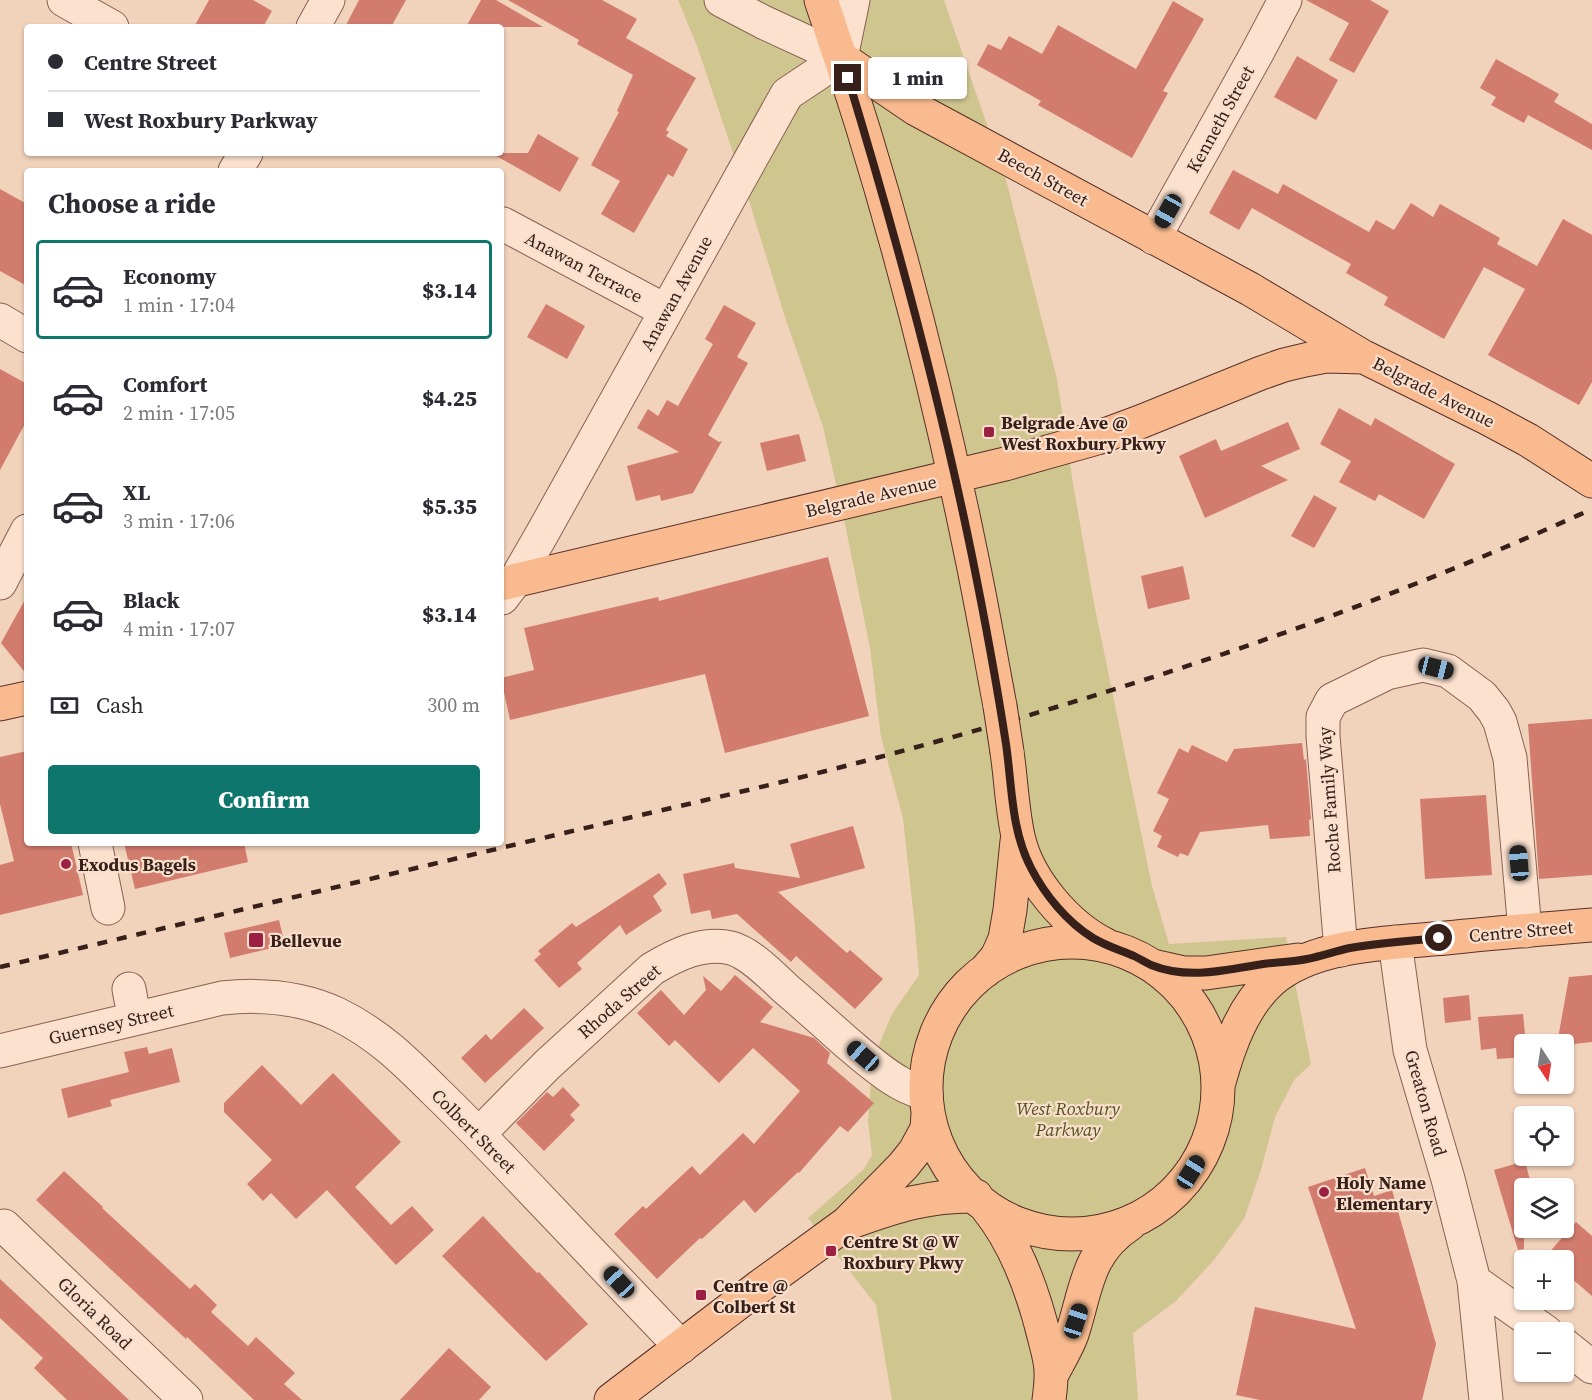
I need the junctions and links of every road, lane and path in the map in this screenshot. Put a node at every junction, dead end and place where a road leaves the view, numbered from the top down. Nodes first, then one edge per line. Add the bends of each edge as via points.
1 (64, 0) edge
2 (328, 0) edge
3 (721, 0) edge
4 (821, 0) edge
5 (853, 0) edge
6 (1285, 0) edge
7 (107, 24) edge
8 (315, 24) edge
9 (841, 58) junction
10 (504, 225) edge
11 (1154, 238) junction
12 (666, 311) junction
13 (0, 320) edge
14 (24, 334) edge
15 (1364, 357) junction
16 (954, 477) junction
17 (1592, 481) edge
18 (24, 537) edge
19 (0, 583) edge
20 (506, 588) edge
21 (24, 699) edge
22 (0, 704) edge
23 (1018, 836) junction
24 (96, 846) edge
25 (106, 898) dead end
26 (1592, 925) edge
27 (1525, 931) junction
28 (1395, 942) junction
29 (1111, 947) junction
30 (1341, 950) junction
31 (1308, 959) junction
32 (1151, 965) junction
33 (984, 971) junction
34 (222, 998) joint
35 (0, 1050) edge
36 (1218, 1086) junction
37 (927, 1103) junction
38 (479, 1134) junction
39 (980, 1200) junction
40 (1140, 1217) junction
41 (847, 1223) junction
42 (4, 1226) dead end
43 (1474, 1281) junction
44 (1532, 1322) edge
45 (681, 1347) junction
46 (1574, 1353) edge
47 (1592, 1367) edge
48 (1050, 1388) edge
49 (186, 1400) edge
50 (612, 1400) edge
51 (1486, 1400) edge

1 - 7 street
2 - 8 street
3 - 9 street, Beech Street
4 - 9 main road
5 - 9 street
6 - 11 street, Kenneth Street
9 - 11 main road, Beech Street via 916,109
9 - 12 street, Anawan Avenue via 787,94
9 - 16 main road via 898,251
10 - 12 street, Anawan Terrace
11 - 15 main road, Beech Street
12 - 20 street, Anawan Avenue
13 - 14 street
15 - 16 main road, Belgrade Avenue via 1326,357 1284,365 1097,438
15 - 17 main road, Belgrade Avenue via 1528,440
16 - 20 main road, Belgrade Avenue
16 - 23 main road, bridge via 1000,706
18 - 19 street
21 - 22 main road
23 - 29 main road via 1036,878 1059,909 1088,935
23 - 33 main road via 1005,939 997,957
24 - 25 street
26 - 27 main road, Centre Street
27 - 28 main road, Centre Street
27 - 30 street, Roche Family Way via 1510,758 1500,722 1482,696 1465,683 1448,671 1423,665 1387,673 1332,700 1323,717
28 - 30 main road, Centre Street
28 - 43 street, Greaton Road via 1410,1050
29 - 32 main road
29 - 33 main road via 1054,943 1017,953
30 - 31 main road, Centre Street
31 - 32 main road, Centre Street via 1206,973 1184,973
31 - 36 main road, Centre Street via 1271,982 1250,1006
32 - 36 main road via 1195,1008 1212,1045
33 - 37 main road via 959,996 940,1025 926,1076
34 - 35 street, Guernsey Street
34 - 38 street, Colbert Street via 262,996 296,1000 351,1022 394,1051
36 - 40 main road via 1217,1109 1203,1152 1176,1190
37 - 38 street, Rhoda Street via 863,1056 745,954 712,947 690,950 652,969
37 - 39 main road via 936,1141 949,1168
37 - 41 main road via 927,1129 915,1151
38 - 45 street, Colbert Street
39 - 40 main road via 1013,1222 1055,1233 1098,1231
39 - 41 main road via 915,1201
39 - 48 main road via 1001,1227 1025,1274 1044,1333
40 - 48 main road via 1112,1238 1094,1261 1071,1337
41 - 45 main road
42 - 49 street, Gloria Road
43 - 44 street
43 - 51 street, Greaton Road
45 - 50 main road
46 - 47 street

